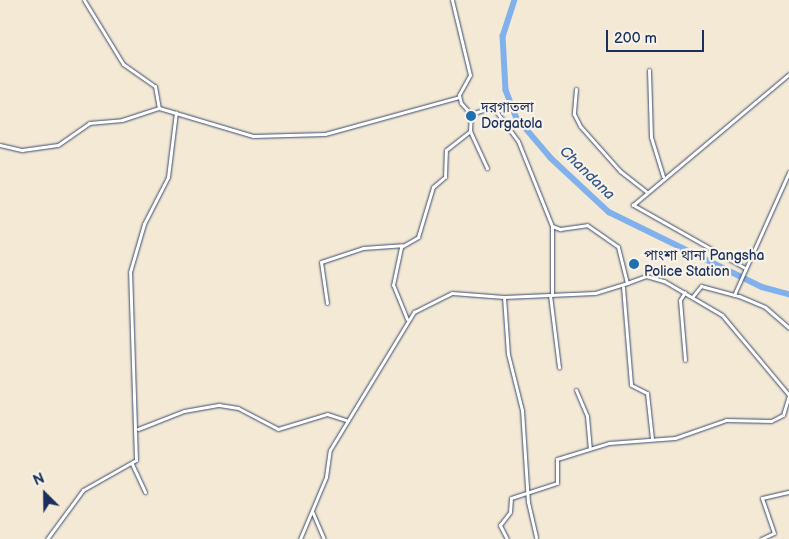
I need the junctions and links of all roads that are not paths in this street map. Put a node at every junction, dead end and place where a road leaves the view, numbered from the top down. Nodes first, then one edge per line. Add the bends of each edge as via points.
1 (84, 0) edge
2 (452, 0) edge
3 (649, 70) dead end
4 (789, 74) edge
5 (576, 89) dead end
6 (459, 97) junction
7 (159, 108) junction
8 (176, 112) junction
9 (471, 114) junction
10 (470, 131) junction
11 (0, 145) edge
12 (487, 168) dead end
13 (789, 172) edge
14 (663, 176) junction
15 (646, 190) junction
16 (552, 226) junction
17 (402, 245) junction
18 (745, 268) junction
19 (628, 283) junction
20 (623, 288) junction
21 (685, 292) junction
22 (551, 295) junction
23 (734, 295) junction
24 (693, 296) junction
25 (504, 297) junction
26 (327, 303) dead end
27 (407, 319) junction
28 (789, 328) edge
29 (685, 360) dead end
30 (559, 367) dead end
31 (576, 390) dead end
32 (789, 395) edge
33 (346, 420) junction
34 (138, 430) junction
35 (652, 439) junction
36 (590, 448) junction
37 (132, 464) junction
38 (527, 490) junction
39 (145, 492) dead end
40 (789, 492) edge
41 (312, 510) junction
42 (774, 533) junction
43 (536, 537) dead end
44 (46, 539) edge
45 (300, 539) edge
46 (324, 539) edge
47 (506, 539) edge
48 (761, 539) edge
49 (773, 539) edge

1 - 7 street via 124,64 155,86
2 - 6 street via 470,75
3 - 14 street via 651,137
4 - 14 street
5 - 15 street via 574,114 580,126 620,171
6 - 8 street via 368,125 293,137 253,136
6 - 9 street
7 - 8 street
7 - 11 street via 122,120 89,124 58,145 22,150
8 - 34 street via 168,177 144,224 130,272
9 - 10 street
9 - 16 street via 492,107 518,142
10 - 12 street
10 - 17 street via 446,150 445,177 433,187 418,237
13 - 18 street
14 - 15 street
15 - 18 street via 634,202 638,211
16 - 19 street via 560,229 587,225 613,242
16 - 22 street
17 - 26 street via 362,248 321,262
17 - 27 street via 393,285
18 - 23 street
19 - 20 street
19 - 21 street via 653,277
20 - 22 street
20 - 35 street via 631,385 647,393
21 - 24 street
21 - 29 street via 680,300
22 - 25 street
22 - 30 street
23 - 24 street via 701,286
23 - 28 street via 766,308
24 - 32 street via 733,324
25 - 27 street via 452,293
25 - 38 street via 508,354 522,410
27 - 33 street
31 - 36 street via 587,416
32 - 35 street via 778,419 726,420 675,438
33 - 34 street via 327,414 278,429 238,408 219,405 184,410
33 - 41 street via 330,450 326,477
34 - 37 street via 137,455
35 - 36 street
36 - 38 street via 557,459 557,482
37 - 39 street
37 - 44 street via 83,490
38 - 43 street
38 - 47 street via 511,498 510,512 501,520
40 - 42 street via 762,498
41 - 45 street
41 - 46 street
42 - 48 street
42 - 49 street

